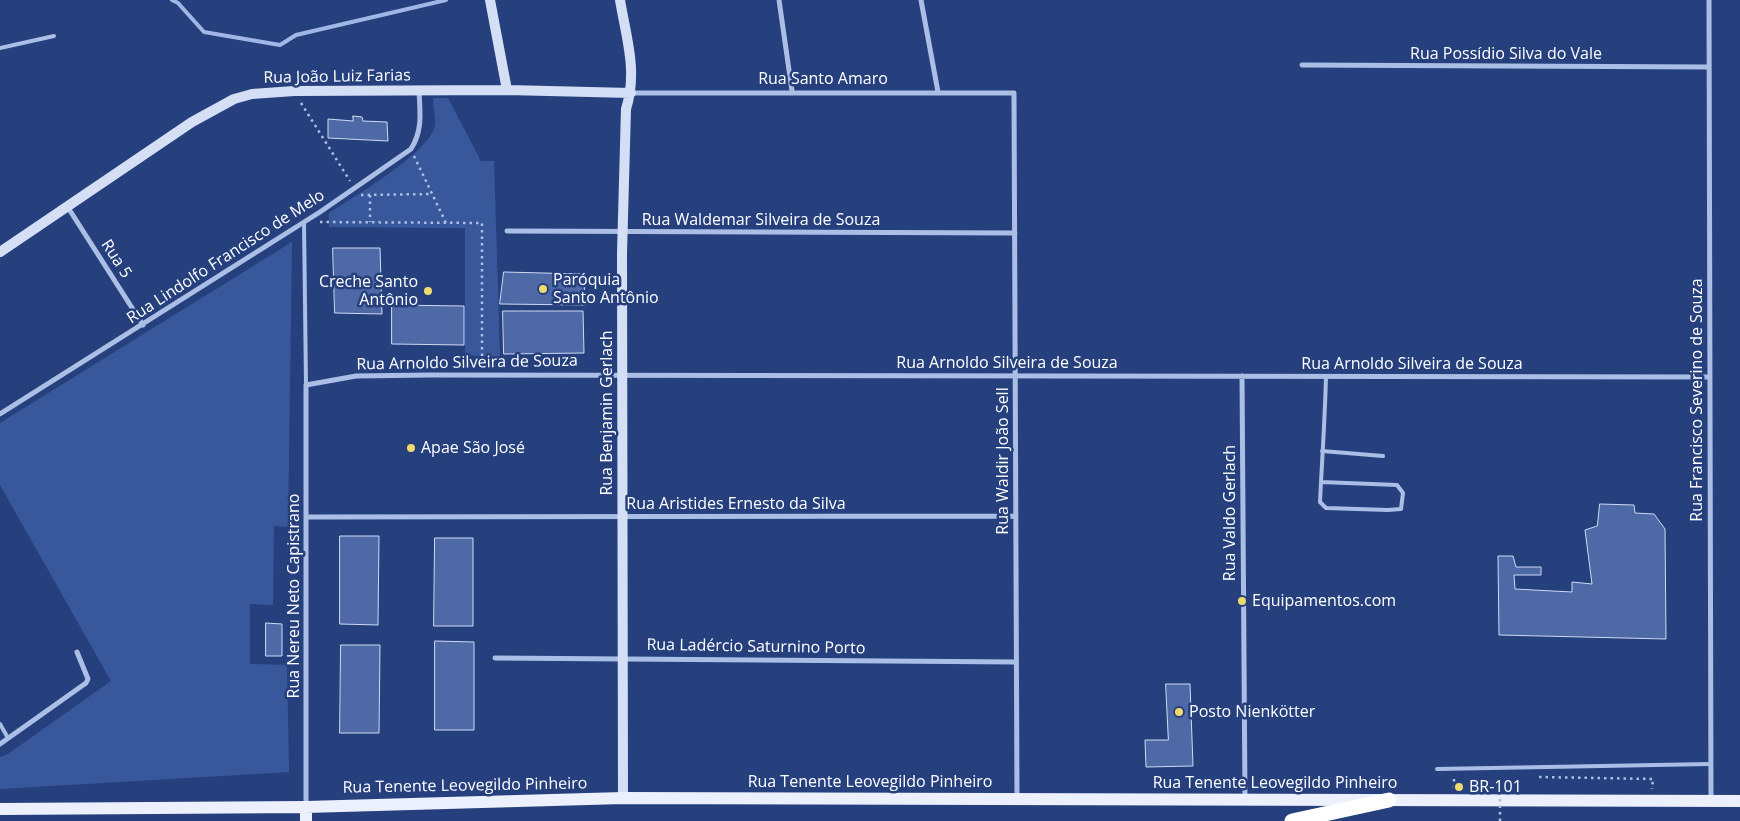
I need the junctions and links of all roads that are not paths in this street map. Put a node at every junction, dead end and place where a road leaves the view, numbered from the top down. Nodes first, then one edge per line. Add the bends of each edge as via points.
1 (490, 0) edge
2 (620, 0) edge
3 (779, 0) edge
4 (921, 0) edge
5 (1709, 0) edge
6 (54, 36) dead end
7 (0, 48) edge
8 (1302, 65) dead end
9 (1709, 67) junction
10 (419, 90) junction
11 (507, 90) junction
12 (792, 91) junction
13 (938, 92) junction
14 (631, 93) junction
15 (1014, 93) joint
16 (67, 206) junction
17 (304, 222) junction
18 (507, 231) dead end
19 (623, 232) junction
20 (1014, 233) junction
21 (0, 252) edge
22 (143, 325) junction
23 (623, 374) junction
24 (1015, 375) junction
25 (1242, 376) junction
26 (1326, 376) junction
27 (1710, 377) junction
28 (306, 385) junction
29 (0, 414) edge
30 (1322, 451) junction
31 (1383, 456) dead end
32 (1320, 482) junction
33 (622, 516) junction
34 (1016, 516) junction
35 (306, 517) junction
36 (77, 652) dead end
37 (495, 658) dead end
38 (622, 659) junction
39 (1016, 662) junction
40 (0, 724) edge
41 (8, 738) junction
42 (0, 744) edge
43 (1710, 764) junction
44 (1437, 769) dead end
45 (623, 798) junction
46 (1017, 799) junction
47 (1245, 799) junction
48 (1389, 800) junction
49 (1711, 800) junction
50 (1740, 801) edge
51 (306, 806) junction
52 (0, 810) edge
53 (306, 821) edge
54 (1292, 821) edge

1 - 11 main road
2 - 14 main road, Rua Benjamin Gerlach via 630,48
3 - 12 street
4 - 13 street
5 - 9 street, Rua Francisco Severino de Souza
6 - 7 lane
8 - 9 street, Rua Possídio Silva do Vale
9 - 27 street, Rua Francisco Severino de Souza
10 - 11 main road, Rua João Luiz Farias
10 - 16 main road, Rua João Luiz Farias via 252,94 216,108
10 - 17 street, Rua Lindolfo Francisco de Melo via 420,124 411,149
11 - 14 main road, Rua João Luiz Farias
12 - 13 street, Rua Santo Amaro
12 - 14 street, Rua Santo Amaro
13 - 15 street, Rua Santo Amaro
14 - 19 main road, Rua Benjamin Gerlach via 626,109
15 - 20 street, Rua Waldir João Sell
16 - 21 main road, Rua João Luiz Farias
16 - 22 street, Rua 5
17 - 22 street, Rua Lindolfo Francisco de Melo
17 - 28 lane
18 - 19 street, Rua Waldemar Silveira de Souza
19 - 20 street, Rua Waldemar Silveira de Souza
19 - 23 main road, Rua Benjamin Gerlach
20 - 24 street, Rua Waldir João Sell
22 - 29 street, Rua Lindolfo Francisco de Melo
23 - 24 street, Rua Arnoldo Silveira de Souza
23 - 28 street, Rua Arnoldo Silveira de Souza via 356,376
23 - 33 main road, Rua Benjamin Gerlach
24 - 25 street, Rua Arnoldo Silveira de Souza
24 - 34 street, Rua Waldir João Sell
25 - 26 street, Rua Arnoldo Silveira de Souza
25 - 47 street, Rua Valdo Gerlach
26 - 27 street, Rua Arnoldo Silveira de Souza
26 - 30 lane
27 - 43 street, Rua Francisco Severino de Souza
28 - 35 street, Rua Nereu Neto Capistrano
30 - 31 lane
30 - 32 lane
32 - 32 lane via 1320,502 1326,508 1401,509 1403,493 1397,486
33 - 34 street, Rua Aristides Ernesto da Silva
33 - 35 street, Rua Aristides Ernesto da Silva
33 - 38 main road, Rua Benjamin Gerlach
34 - 39 street, Rua Waldir João Sell
35 - 51 street, Rua Nereu Neto Capistrano
36 - 41 street via 88,679 86,683
37 - 38 street, Rua Ladércio Saturnino Porto
38 - 39 street, Rua Ladércio Saturnino Porto
38 - 45 main road, Rua Benjamin Gerlach
39 - 46 street, Rua Waldir João Sell
40 - 41 lane
41 - 42 street
43 - 44 lane
43 - 49 street, Rua Francisco Severino de Souza
45 - 46 main road, Rua Tenente Leovegildo Pinheiro
45 - 51 main road, Rua Tenente Leovegildo Pinheiro
46 - 47 main road, Rua Tenente Leovegildo Pinheiro
47 - 48 main road, Rua Tenente Leovegildo Pinheiro
48 - 49 main road, Rua Tenente Leovegildo Pinheiro
48 - 54 highway
49 - 50 main road, Rua Tenente Leovegildo Pinheiro
51 - 52 main road, Rua Tenente Leovegildo Pinheiro
51 - 53 main road

